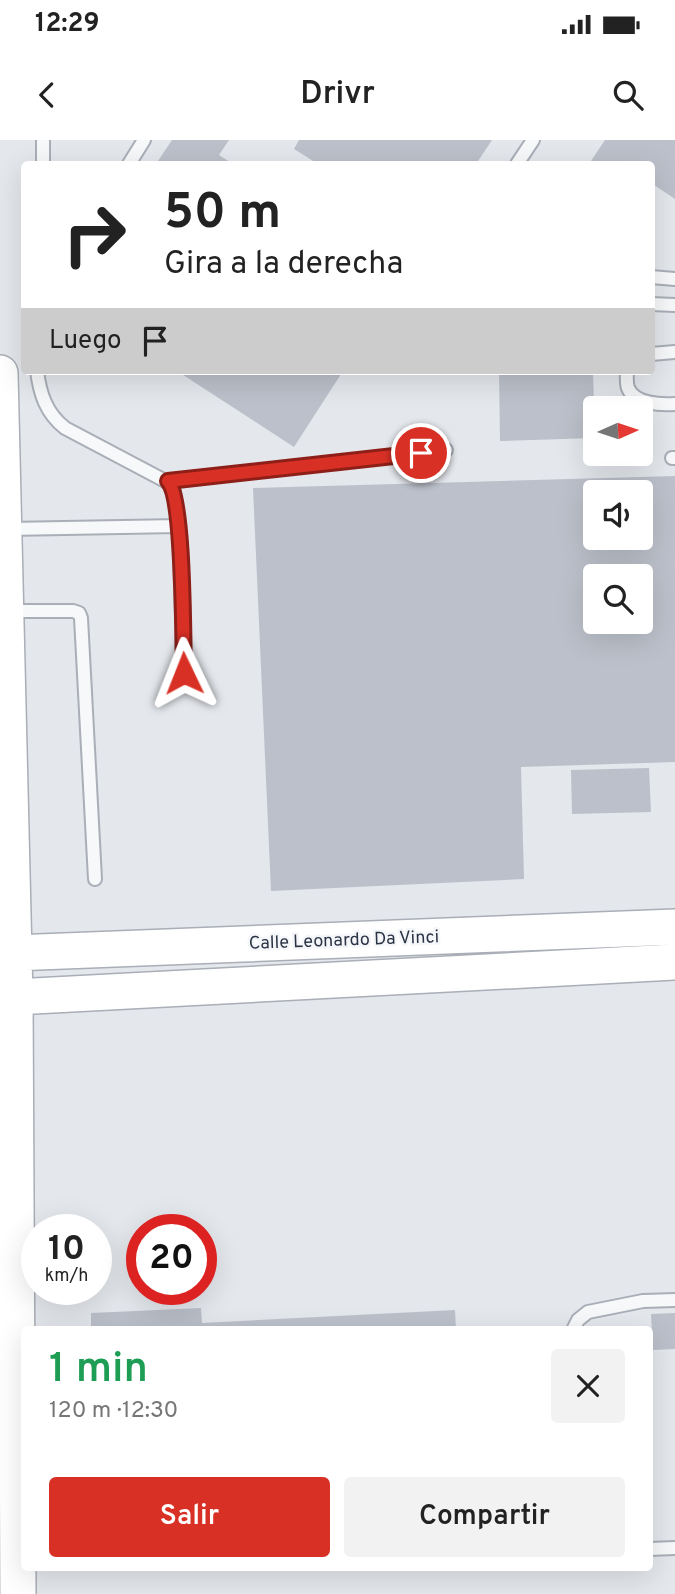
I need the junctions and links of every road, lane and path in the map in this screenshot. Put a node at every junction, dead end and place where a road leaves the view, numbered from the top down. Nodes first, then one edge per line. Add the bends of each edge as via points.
1 (43, 140) edge
2 (144, 140) edge
3 (533, 140) edge
4 (43, 161) edge
5 (131, 161) edge
6 (519, 161) edge
7 (655, 277) edge
8 (675, 279) edge
9 (655, 304) edge
10 (675, 305) edge
11 (675, 352) edge
12 (655, 354) edge
13 (0, 373) edge
14 (38, 375) edge
15 (627, 375) edge
16 (675, 404) edge
17 (446, 450) dead end
18 (168, 481) junction
19 (179, 526) junction
20 (4, 528) junction
21 (6, 611) junction
22 (184, 673) dead end
23 (95, 879) dead end
24 (675, 927) edge
25 (13, 953) junction
26 (675, 962) edge
27 (15, 998) junction
28 (675, 1300) edge
29 (575, 1326) edge
30 (20, 1343) edge
31 (17, 1434) junction
32 (0, 1513) edge
33 (675, 1548) edge
34 (653, 1549) edge
35 (20, 1552) edge
36 (18, 1594) edge

1 - 4 lane
2 - 5 lane
3 - 6 lane
7 - 8 lane
9 - 10 lane
11 - 12 lane
13 - 20 main road
14 - 18 lane via 43,400 65,428
15 - 16 lane via 633,396
17 - 18 lane
18 - 19 lane
19 - 20 lane
19 - 22 lane
20 - 21 main road
21 - 23 lane via 74,611 81,618
21 - 25 main road
24 - 25 main road, Calle Leonardo Da Vinci
25 - 27 main road
26 - 27 main road, Calle Leonardo Da Vinci
27 - 30 main road
28 - 29 lane via 588,1312
30 - 31 main road
31 - 32 main road
31 - 35 main road
33 - 34 lane
35 - 36 main road

